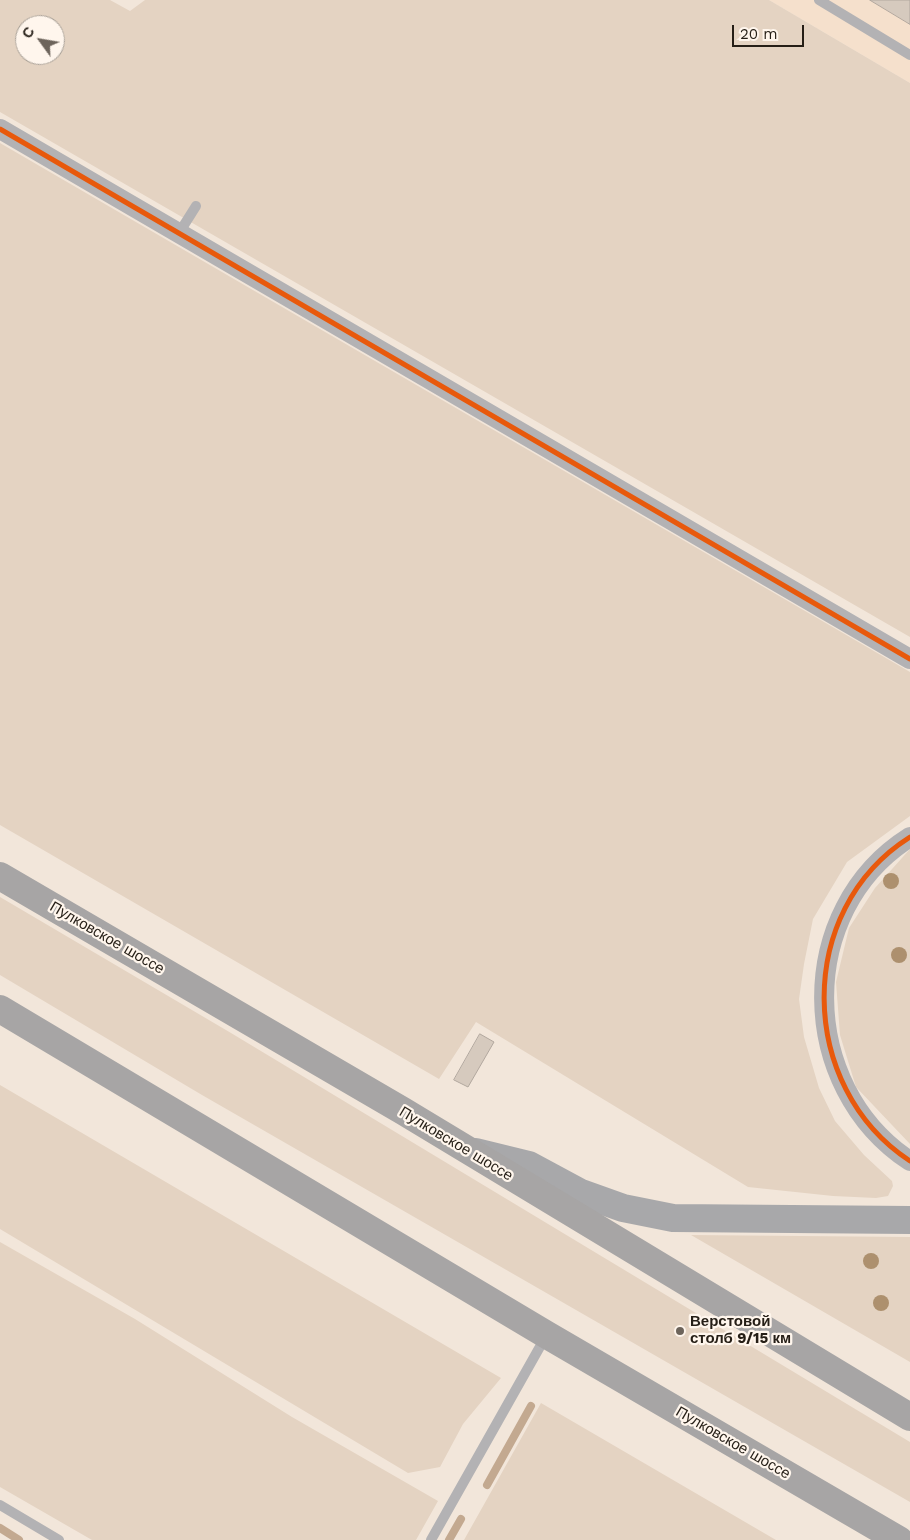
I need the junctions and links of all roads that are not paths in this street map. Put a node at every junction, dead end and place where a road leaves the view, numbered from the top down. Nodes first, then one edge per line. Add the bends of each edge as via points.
1 (819, 0) edge
2 (910, 55) edge
3 (0, 129) edge
4 (196, 206) dead end
5 (179, 233) junction
6 (910, 659) edge
7 (910, 837) edge
8 (0, 876) edge
9 (0, 1009) edge
10 (464, 1148) junction
11 (910, 1161) edge
12 (910, 1220) edge
13 (547, 1335) junction
14 (910, 1417) edge
15 (0, 1505) edge
16 (59, 1540) edge
17 (431, 1540) edge
18 (899, 1540) edge

1 - 2 lane
3 - 5 street
4 - 5 lane
5 - 6 street via 804,589
7 - 11 street via 880,861 858,886 842,914 829,950 823,986 830,1048 848,1095 893,1150
8 - 10 highway, Пулковское шоссе
9 - 13 highway, Пулковское шоссе
10 - 12 main road via 529,1165 581,1193 623,1208 673,1218
10 - 14 highway, Пулковское шоссе
13 - 17 lane
13 - 18 highway, Пулковское шоссе
15 - 16 lane

